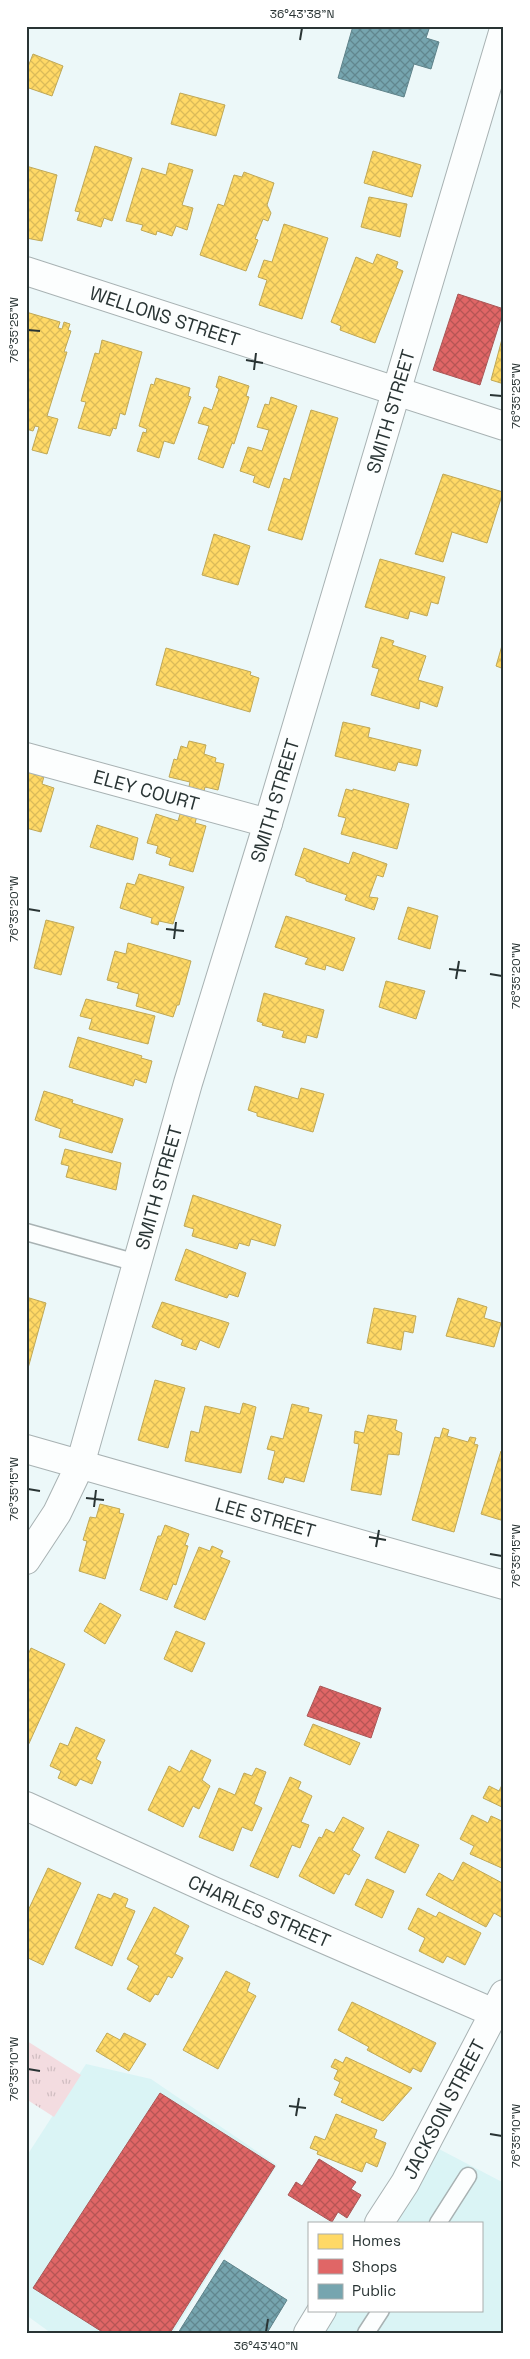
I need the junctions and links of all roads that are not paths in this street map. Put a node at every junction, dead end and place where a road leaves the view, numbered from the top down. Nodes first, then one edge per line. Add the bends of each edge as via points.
1 (504, 30) edge
2 (26, 271) edge
3 (395, 392) junction
4 (504, 426) edge
5 (26, 757) edge
6 (268, 823) junction
7 (26, 1232) edge
8 (137, 1263) junction
9 (26, 1449) edge
10 (80, 1465) junction
11 (26, 1560) edge
12 (504, 1585) edge
13 (26, 1806) edge
14 (499, 2003) edge
15 (468, 2176) dead end
16 (380, 2222) edge
17 (439, 2222) edge
18 (321, 2312) edge
19 (380, 2312) edge
20 (308, 2333) edge
21 (366, 2333) edge

1 - 3 street, SMITH STREET
2 - 3 street, WELLONS STREET
3 - 4 street, WELLONS STREET
3 - 6 street, SMITH STREET
5 - 6 street, ELEY COURT
6 - 8 street, SMITH STREET
7 - 8 lane
8 - 10 street, SMITH STREET
9 - 10 street, LEE STREET
10 - 11 street, SMITH STREET via 57,1513
10 - 12 street, LEE STREET
13 - 14 street, CHARLES STREET via 213,1891
14 - 16 street, JACKSON STREET via 405,2183
15 - 17 lane
18 - 20 street
19 - 21 lane

